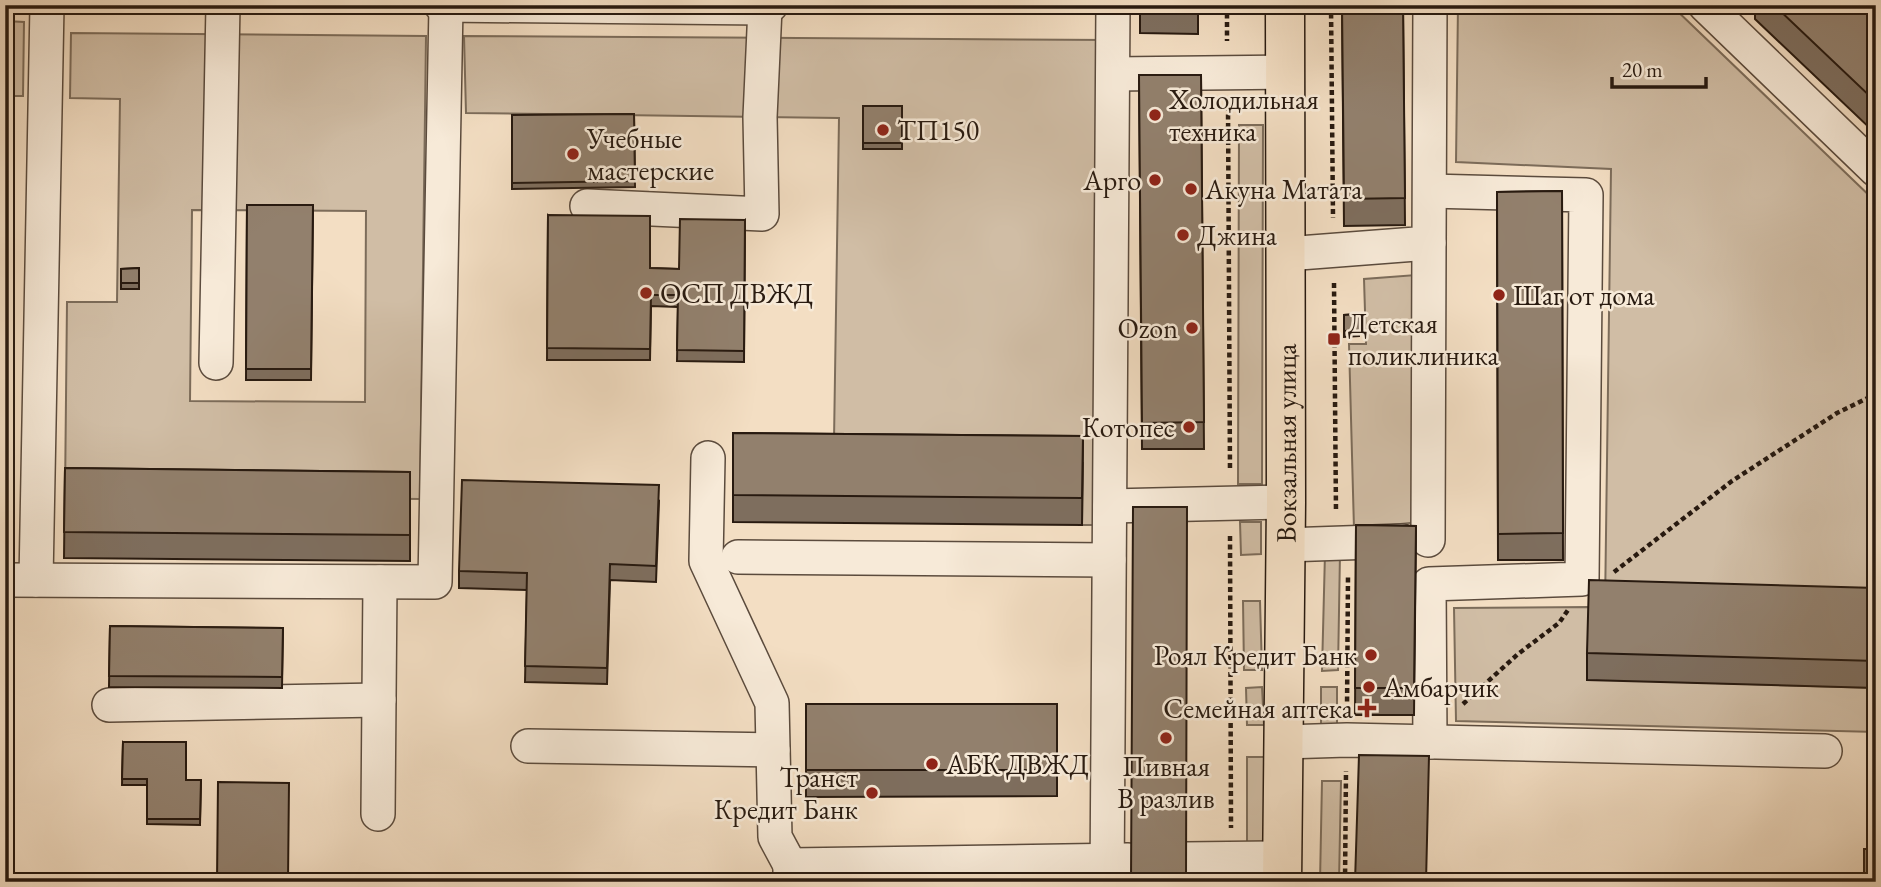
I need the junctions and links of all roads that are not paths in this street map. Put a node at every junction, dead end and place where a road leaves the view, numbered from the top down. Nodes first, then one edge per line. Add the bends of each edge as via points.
1 (47, 5) edge
2 (223, 5) edge
3 (1113, 5) edge
4 (1286, 5) edge
5 (1430, 5) edge
6 (1705, 5) edge
7 (444, 6) edge
8 (768, 6) edge
9 (1285, 72) junction
10 (1113, 74) junction
11 (1876, 170) edge
12 (1430, 191) junction
13 (587, 206) dead end
14 (1430, 243) junction
15 (1286, 254) junction
16 (216, 363) dead end
17 (708, 458) dead end
18 (1286, 502) junction
19 (1110, 506) junction
20 (1428, 540) junction
21 (1285, 545) junction
22 (738, 557) dead end
23 (1109, 559) junction
24 (21, 580) edge
25 (380, 582) junction
26 (1429, 584) junction
27 (379, 700) junction
28 (109, 705) dead end
29 (1430, 736) junction
30 (1284, 742) junction
31 (528, 746) dead end
32 (773, 750) junction
33 (1825, 751) dead end
34 (378, 814) dead end
35 (1185, 859) edge
36 (1115, 867) edge
37 (1282, 870) edge
38 (790, 874) edge

1 - 24 lane
2 - 16 lane
3 - 10 lane
4 - 9 main road, Вокзальная улица
5 - 12 lane
6 - 11 lane
7 - 8 lane
7 - 25 lane via 435,582
8 - 13 lane via 760,117 762,214
9 - 10 lane
9 - 15 main road, Вокзальная улица
10 - 19 lane
12 - 14 lane
12 - 26 lane via 1586,195 1586,209 1582,579
14 - 15 lane
14 - 20 lane
15 - 18 main road, Вокзальная улица
17 - 32 lane via 706,561 772,703
18 - 19 lane
18 - 21 main road, Вокзальная улица
19 - 23 lane
20 - 21 lane
20 - 26 lane
21 - 30 main road, Вокзальная улица
22 - 23 lane
23 - 36 lane
24 - 25 lane
25 - 27 lane
26 - 29 lane
27 - 28 lane
27 - 34 lane
29 - 30 lane
29 - 33 lane
30 - 37 main road, Вокзальная улица
31 - 32 lane
32 - 38 lane via 775,837
35 - 37 lane via 1231,859
36 - 38 lane

